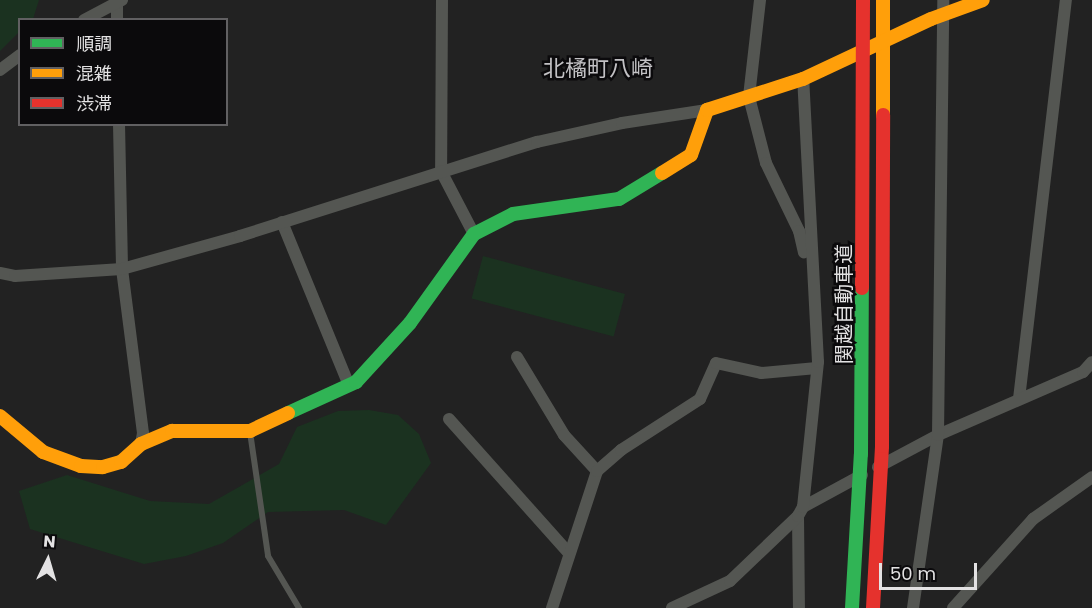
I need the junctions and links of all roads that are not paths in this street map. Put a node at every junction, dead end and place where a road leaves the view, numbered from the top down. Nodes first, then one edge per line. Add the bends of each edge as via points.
1 (442, 0) edge
2 (760, 0) edge
3 (863, 0) edge
4 (883, 0) edge
5 (943, 0) edge
6 (983, 0) edge
7 (1066, 0) edge
8 (119, 2) edge
9 (937, 17) junction
10 (88, 18) edge
11 (117, 18) edge
12 (18, 56) edge
13 (0, 70) edge
14 (809, 76) junction
15 (749, 97) junction
16 (706, 110) junction
17 (119, 126) edge
18 (441, 171) junction
19 (282, 222) junction
20 (474, 234) junction
21 (122, 269) junction
22 (0, 273) edge
23 (810, 273) junction
24 (517, 357) dead end
25 (1092, 362) edge
26 (817, 368) junction
27 (349, 385) junction
28 (1019, 399) junction
29 (0, 416) edge
30 (449, 419) dead end
31 (250, 431) junction
32 (933, 438) junction
33 (141, 444) junction
34 (597, 471) junction
35 (1092, 477) edge
36 (800, 512) junction
37 (569, 553) junction
38 (299, 608) edge
39 (552, 608) edge
40 (672, 608) edge
41 (799, 608) edge
42 (852, 608) edge
43 (873, 608) edge
44 (913, 608) edge
45 (953, 608) edge

1 - 18 street
2 - 15 street
3 - 42 main road, 関越自動車道 via 862,432
4 - 43 main road, 関越自動車道 via 883,422
5 - 9 street
6 - 9 main road
7 - 28 street
8 - 10 street
8 - 11 street
9 - 14 main road
9 - 32 street
12 - 13 street
14 - 15 main road
14 - 23 street
15 - 16 main road
15 - 23 street via 766,163 799,231
16 - 18 street via 548,139
16 - 20 main road via 691,155 619,199 513,214
17 - 21 street
18 - 19 street
18 - 20 street
19 - 21 street
19 - 27 street
20 - 27 main road via 410,323
21 - 22 street via 15,276
21 - 33 street via 143,433
23 - 26 street
24 - 34 street via 564,435
25 - 28 street via 1083,372
26 - 34 street via 761,373 716,363 700,399 621,450
26 - 36 street
27 - 31 main road
28 - 32 street
29 - 33 main road via 43,452 81,466 102,467 121,462
30 - 37 street
31 - 33 main road via 172,431
31 - 38 lane via 268,556
32 - 36 street via 817,497
32 - 44 street
34 - 37 street
35 - 45 street via 1033,519
36 - 40 street via 730,581
36 - 41 street
37 - 39 street

